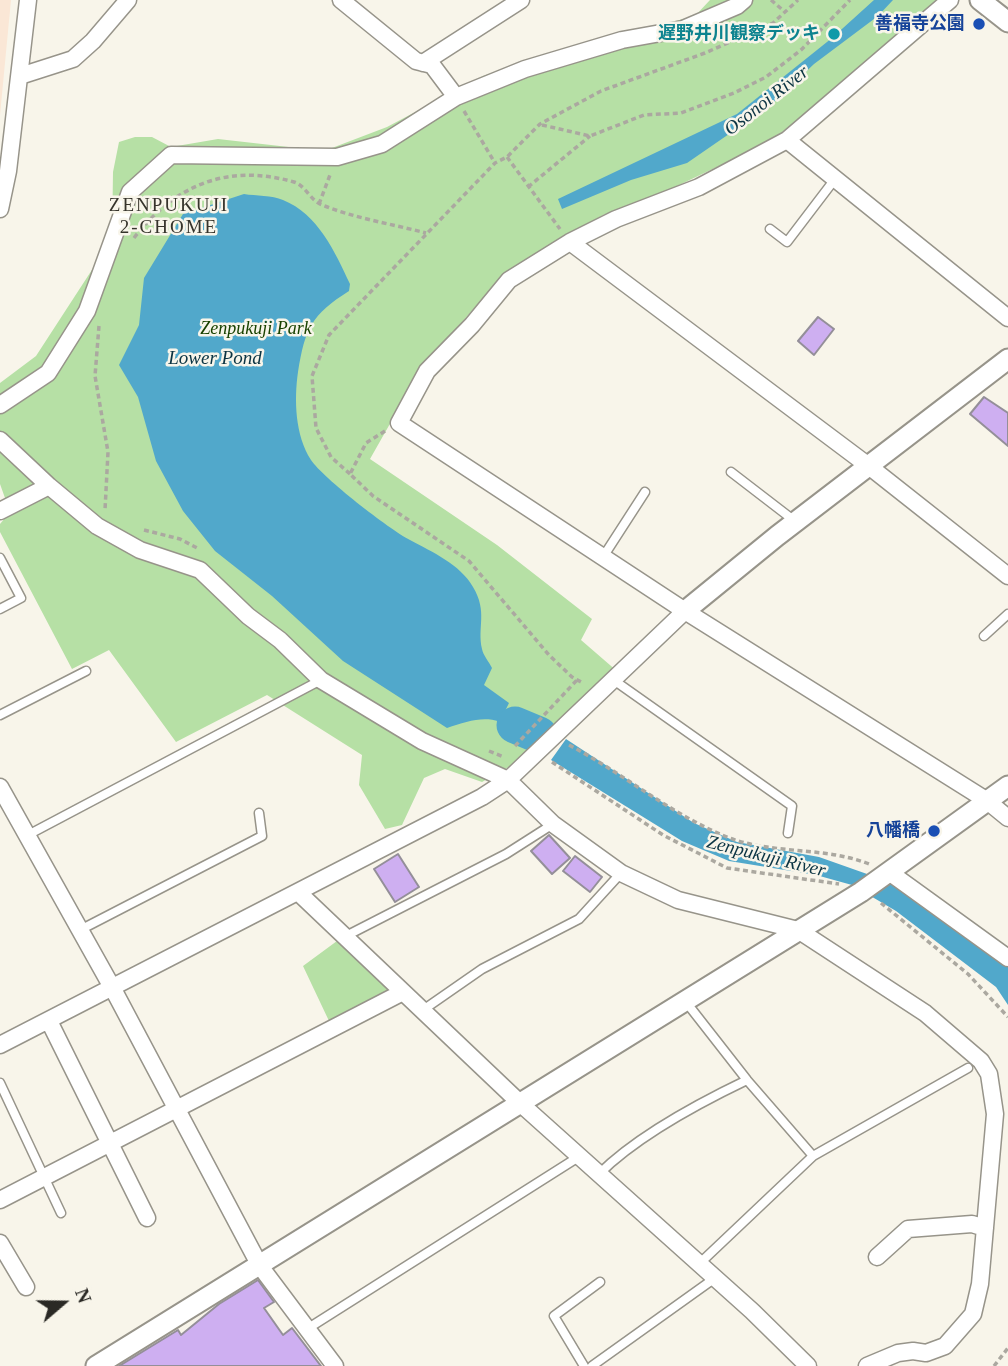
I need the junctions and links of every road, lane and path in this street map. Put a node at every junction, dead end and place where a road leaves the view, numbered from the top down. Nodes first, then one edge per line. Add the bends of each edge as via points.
1 (28, 0) edge
2 (128, 0) edge
3 (341, 0) edge
4 (522, 0) edge
5 (744, 0) edge
6 (771, 0) edge
7 (797, 0) edge
8 (850, 0) edge
9 (950, 0) edge
10 (980, 0) edge
11 (785, 12) junction
12 (1008, 22) edge
13 (423, 63) junction
14 (20, 76) junction
15 (456, 97) junction
16 (540, 124) junction
17 (590, 136) junction
18 (787, 140) junction
19 (337, 157) junction
20 (507, 157) junction
21 (495, 163) junction
22 (835, 178) junction
23 (528, 187) junction
24 (319, 204) junction
25 (0, 209) edge
26 (770, 229) dead end
27 (426, 233) junction
28 (570, 242) junction
29 (130, 248) dead end
30 (100, 317) dead end
31 (1008, 318) edge
32 (1008, 359) edge
33 (0, 405) edge
34 (399, 423) junction
35 (0, 440) edge
36 (870, 467) junction
37 (732, 472) dead end
38 (350, 474) junction
39 (49, 486) junction
40 (645, 492) dead end
41 (0, 511) edge
42 (106, 520) dead end
43 (796, 522) junction
44 (143, 529) dead end
45 (205, 552) dead end
46 (603, 557) junction
47 (0, 558) edge
48 (1008, 576) edge
49 (0, 609) edge
50 (685, 611) junction
51 (1008, 614) edge
52 (984, 636) dead end
53 (86, 671) dead end
54 (321, 680) junction
55 (578, 680) junction
56 (615, 681) junction
57 (588, 685) dead end
58 (0, 715) edge
59 (556, 736) junction
60 (518, 743) dead end
61 (485, 751) dead end
62 (536, 751) junction
63 (514, 774) junction
64 (1008, 786) edge
65 (0, 787) edge
66 (986, 800) junction
67 (260, 813) dead end
68 (1008, 818) edge
69 (553, 824) junction
70 (788, 833) dead end
71 (26, 836) junction
72 (621, 873) junction
73 (886, 874) junction
74 (863, 891) junction
75 (300, 894) junction
76 (80, 930) junction
77 (797, 930) junction
78 (344, 937) junction
79 (1008, 958) edge
80 (113, 989) junction
81 (403, 992) junction
82 (686, 1001) junction
83 (423, 1010) junction
84 (1008, 1017) edge
85 (49, 1021) junction
86 (0, 1045) edge
87 (968, 1068) dead end
88 (747, 1080) junction
89 (0, 1083) edge
90 (521, 1104) junction
91 (178, 1111) junction
92 (110, 1145) junction
93 (580, 1156) junction
94 (813, 1156) junction
95 (599, 1174) junction
96 (44, 1178) junction
97 (0, 1200) edge
98 (61, 1213) dead end
99 (147, 1218) dead end
100 (985, 1228) junction
101 (0, 1243) edge
102 (877, 1257) dead end
103 (699, 1264) junction
104 (260, 1266) junction
105 (715, 1278) junction
106 (600, 1282) dead end
107 (26, 1287) dead end
108 (306, 1331) junction
109 (1008, 1348) edge
110 (96, 1366) edge
111 (335, 1366) edge
112 (584, 1366) edge
113 (592, 1366) edge
114 (808, 1366) edge
115 (867, 1366) edge
116 (994, 1366) edge

1 - 14 street
2 - 14 street via 73,59
3 - 13 street
4 - 13 street
5 - 15 street via 683,29 570,54
6 - 11 path
7 - 11 path
8 - 17 path via 823,31 766,77 681,113 644,115
9 - 18 street
10 - 12 street
11 - 16 path via 773,23 601,91
13 - 15 street via 432,65
14 - 25 street
15 - 19 street via 382,144
15 - 21 path
16 - 17 path
16 - 20 path
17 - 23 path
18 - 22 street
18 - 28 street via 698,187
19 - 24 path
19 - 33 street via 171,155 130,192 87,311 48,373
20 - 21 path
20 - 23 path
21 - 27 path
22 - 26 lane via 787,242
22 - 31 street
23 - 28 path
24 - 27 path
24 - 29 path via 297,182 234,176 205,182 172,197 134,237
27 - 38 path via 329,335 312,376 316,428 331,457
28 - 34 street via 509,280 427,371
28 - 36 street
30 - 42 path via 95,376 108,452
32 - 36 street
34 - 38 path via 366,443
34 - 46 street
35 - 39 street
36 - 43 street
36 - 48 street
37 - 43 lane
38 - 55 path via 373,496 469,561 548,655
39 - 41 street
39 - 54 street via 97,526 140,550 200,570
40 - 46 lane
43 - 50 street
44 - 45 path
46 - 50 street
47 - 49 lane via 21,598
50 - 56 street
50 - 66 street
51 - 52 lane
53 - 58 lane
54 - 63 street via 422,741
54 - 71 lane
55 - 57 path
55 - 60 path
56 - 59 street
56 - 70 lane via 792,806
59 - 62 street
59 - 73 path via 660,802 729,838 849,856
61 - 63 path via 496,751
62 - 63 street
62 - 74 path via 663,835 727,868 835,882
63 - 69 street
63 - 75 street via 482,797
64 - 66 street
65 - 71 street
66 - 68 street
66 - 73 street
67 - 76 lane via 262,836
69 - 72 street
69 - 78 lane
71 - 76 street
72 - 77 street via 678,900
72 - 83 lane via 579,919 482,969
73 - 74 street
73 - 79 street
74 - 77 street
74 - 84 path via 968,974
75 - 78 street
75 - 80 street
76 - 80 street
77 - 82 street
77 - 100 street via 925,1013 981,1060 989,1074 995,1114
78 - 81 street
80 - 85 street
80 - 91 street
81 - 83 street
81 - 91 street
82 - 88 lane
82 - 90 street
83 - 90 street
85 - 86 street
85 - 92 street
87 - 94 lane
88 - 94 lane
88 - 95 lane via 699,1105 613,1160
89 - 96 lane
90 - 93 street
90 - 104 street
91 - 92 street
91 - 104 street
92 - 96 street
92 - 99 street
93 - 95 street
93 - 108 lane
94 - 103 lane
95 - 103 street
96 - 97 street
96 - 98 lane
100 - 102 street via 972,1224 908,1229
100 - 115 street via 973,1314 956,1337 926,1353 898,1353
101 - 107 street
103 - 105 street
104 - 108 street
104 - 110 street
105 - 113 lane
105 - 114 street
106 - 112 lane via 554,1315
108 - 111 street
109 - 116 path

